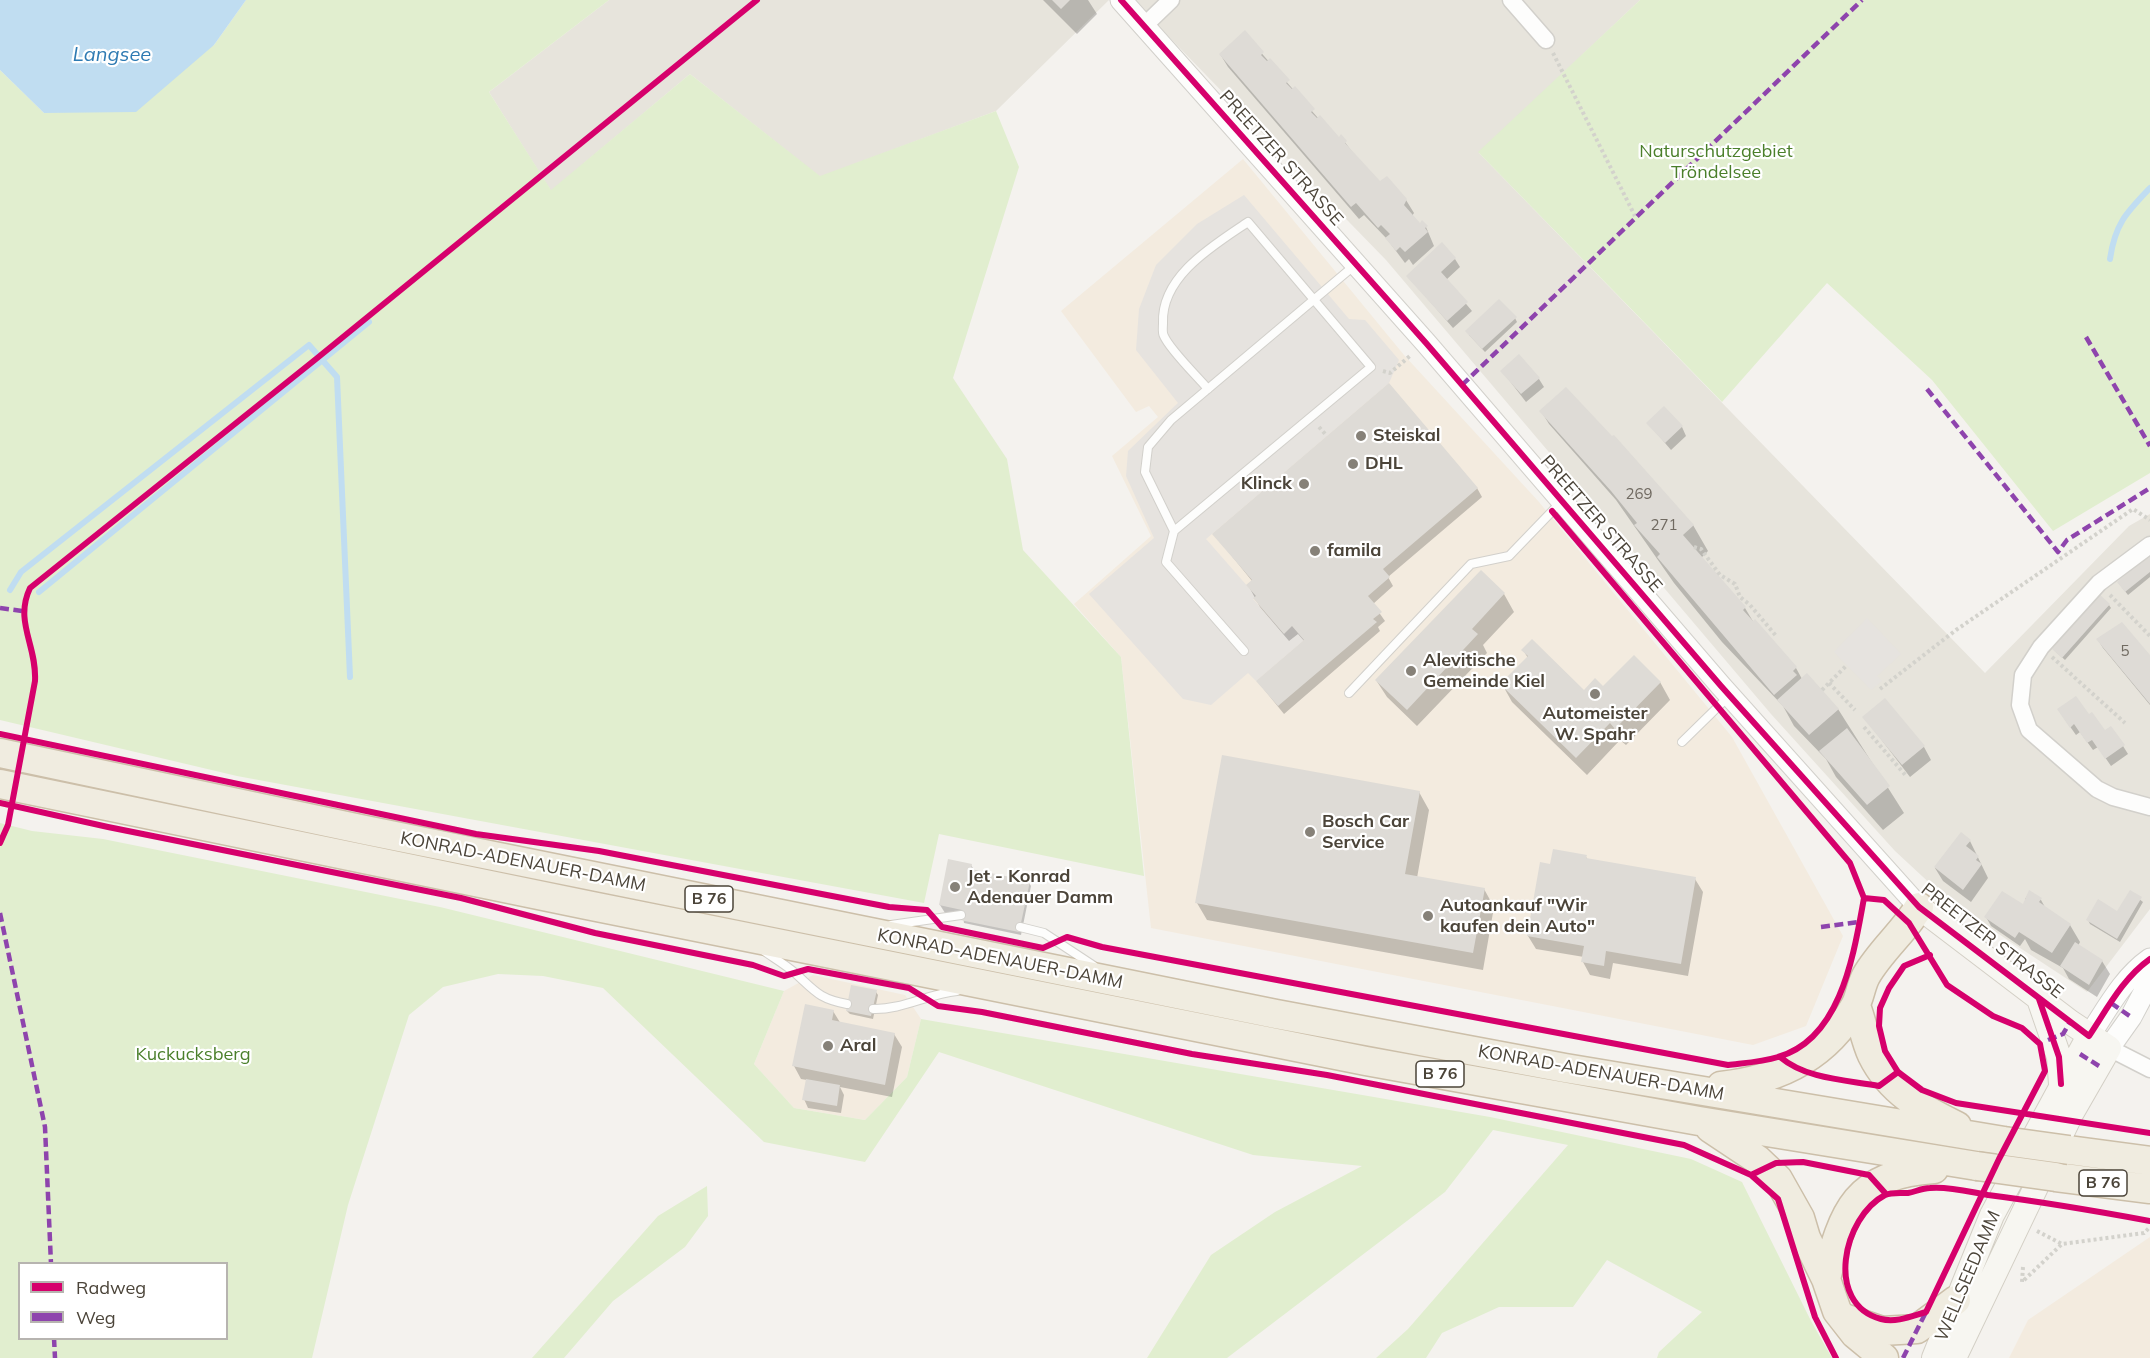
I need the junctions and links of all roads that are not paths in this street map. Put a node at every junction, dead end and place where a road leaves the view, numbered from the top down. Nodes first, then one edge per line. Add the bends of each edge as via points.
1 (1120, 0) edge
2 (1171, 0) edge
3 (1511, 0) edge
4 (1144, 26) junction
5 (1546, 40) road end
6 (1356, 265) junction
7 (1314, 300) junction
8 (1208, 389) junction
9 (1562, 502) junction
10 (1174, 531) junction
11 (2150, 545) edge
12 (1244, 651) dead end
13 (1348, 693) dead end
14 (1730, 696) junction
15 (1682, 742) dead end
16 (0, 753) edge
17 (0, 784) edge
18 (2150, 807) edge
19 (1919, 907) junction
20 (961, 915) dead end
21 (1020, 927) dead end
22 (849, 928) junction
23 (735, 934) junction
24 (2150, 959) edge
25 (1109, 981) junction
26 (2150, 981) edge
27 (992, 986) junction
28 (2039, 999) junction
29 (847, 1004) dead end
30 (1856, 1005) junction
31 (873, 1009) dead end
32 (2099, 1042) junction
33 (2150, 1069) edge
34 (2061, 1084) junction
35 (1695, 1090) junction
36 (1699, 1121) junction
37 (1993, 1139) junction
38 (2150, 1161) edge
39 (1977, 1166) junction
40 (2150, 1189) edge
41 (1826, 1279) junction
42 (1956, 1300) junction
43 (1840, 1317) junction
44 (1853, 1358) edge
45 (1884, 1358) edge
46 (1934, 1358) edge
47 (1954, 1358) edge

1 - 4 street, PREETZER STRASSE
2 - 4 street
3 - 5 street
4 - 6 street, PREETZER STRASSE
6 - 7 lane
6 - 9 street, PREETZER STRASSE
7 - 8 lane
7 - 8 lane via 1248,222 1207,250 1175,283 1162,315 1163,336
7 - 10 lane via 1371,367
8 - 10 lane via 1148,447 1145,472
9 - 13 lane via 1509,556 1471,564
9 - 14 street, PREETZER STRASSE
10 - 12 lane via 1166,562
11 - 18 street via 2099,583 2041,647 2023,675 2020,705 2029,730 2097,789
14 - 15 lane
14 - 19 street, PREETZER STRASSE
16 - 22 highway, KONRAD-ADENAUER-DAMM / B 76
17 - 23 highway, KONRAD-ADENAUER-DAMM / B 76
19 - 28 main road, PREETZER STRASSE
19 - 30 highway via 1865,977
20 - 22 lane
21 - 25 lane via 1044,933 1093,965
22 - 25 highway, KONRAD-ADENAUER-DAMM / B 76
23 - 27 highway, KONRAD-ADENAUER-DAMM / B 76
23 - 29 lane via 794,973 813,992 826,1000
24 - 32 street via 2120,989
25 - 35 highway, KONRAD-ADENAUER-DAMM / B 76
26 - 32 street via 2130,1017
27 - 31 lane via 937,993 888,1009
27 - 36 highway, KONRAD-ADENAUER-DAMM / B 76 via 1366,1061
28 - 32 main road, PREETZER STRASSE
28 - 34 main road via 2059,1057
30 - 35 highway via 1830,1039 1792,1067 1748,1083
30 - 37 highway via 1872,1053 1888,1080 1909,1101
32 - 33 street, PREETZER STRASSE
32 - 34 main road, WELLSEEDAMM
32 - 47 main road, WELLSEEDAMM via 2071,1114
34 - 42 main road, WELLSEEDAMM via 1992,1215
35 - 37 highway, KONRAD-ADENAUER-DAMM / B 76
36 - 39 highway, KONRAD-ADENAUER-DAMM / B 76
36 - 41 highway via 1747,1151 1778,1179
37 - 38 highway, B 76, bridge
39 - 40 highway, B 76, bridge
39 - 41 highway via 1896,1174 1862,1194 1839,1228
41 - 43 highway
42 - 43 highway via 1917,1329 1882,1331
42 - 46 main road, WELLSEEDAMM
43 - 44 highway
43 - 45 highway

